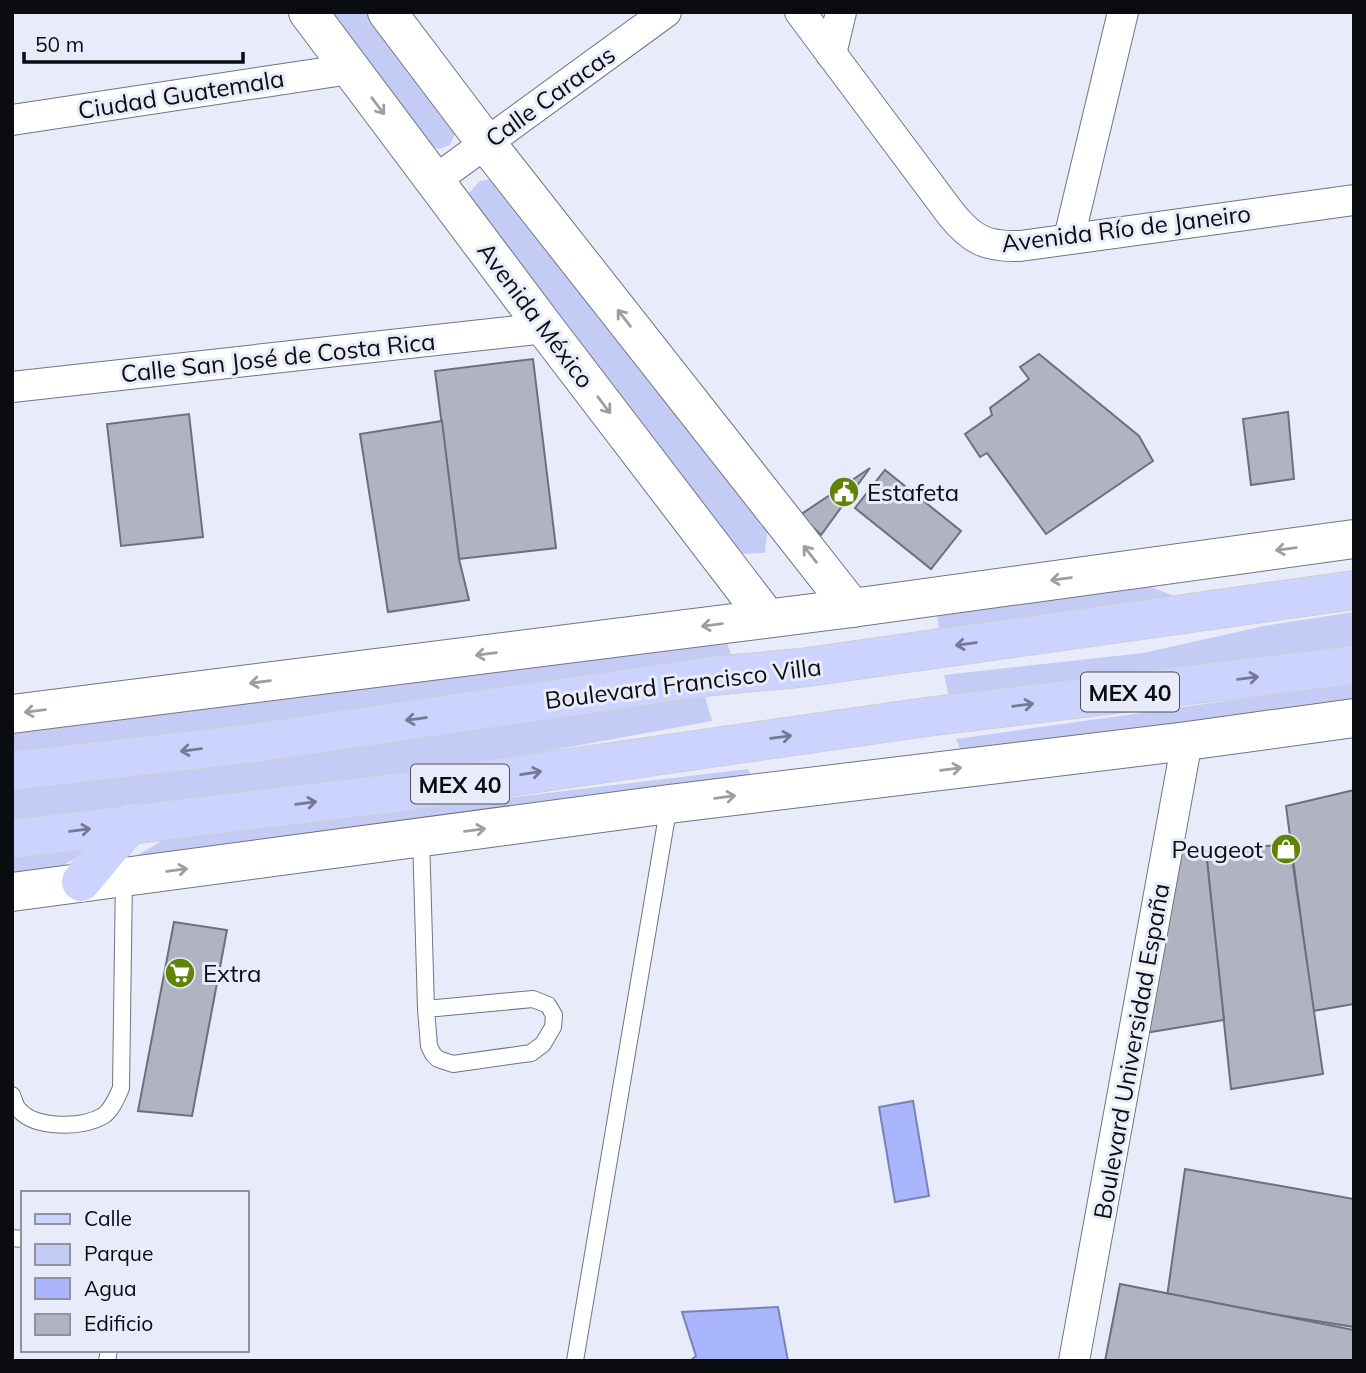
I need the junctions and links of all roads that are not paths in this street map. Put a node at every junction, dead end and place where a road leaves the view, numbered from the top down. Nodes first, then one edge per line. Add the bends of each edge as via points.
1 (308, 12) edge
2 (387, 12) edge
3 (666, 12) edge
4 (800, 12) edge
5 (841, 12) edge
6 (1123, 12) edge
7 (831, 54) junction
8 (350, 69) junction
9 (12, 120) edge
10 (486, 143) junction
11 (434, 181) junction
12 (1354, 200) edge
13 (1069, 238) junction
14 (545, 328) junction
15 (12, 387) edge
16 (1354, 539) edge
17 (1354, 590) edge
18 (852, 608) junction
19 (766, 617) junction
20 (1354, 665) edge
21 (12, 714) edge
22 (1354, 718) edge
23 (1187, 741) junction
24 (12, 771) edge
25 (669, 804) junction
26 (130, 823) junction
27 (421, 837) junction
28 (12, 839) edge
29 (124, 877) junction
30 (81, 882) junction
31 (12, 892) edge
32 (426, 1009) junction
33 (12, 1095) edge
34 (575, 1361) edge
35 (1074, 1361) edge

1 - 8 street, Avenida México
2 - 10 street
3 - 10 street, Calle Caracas
4 - 7 street, Avenida Río de Janeiro
5 - 7 street
6 - 13 street
7 - 13 street, Avenida Río de Janeiro via 965,231 997,246
8 - 9 street, Ciudad Guatemala
8 -> 11 street, Avenida México
10 - 11 street, Calle Caracas
18 -> 10 street
11 - 14 street, Avenida México
12 - 13 street, Avenida Río de Janeiro
14 - 15 street, Calle San José de Costa Rica
14 -> 19 street, Avenida México
16 -> 18 street
17 -> 24 main road, Boulevard Francisco Villa via 254,743
18 - 19 street
19 -> 21 street
26 -> 20 main road, MEX 40 via 403,792 926,716
22 - 23 street
25 -> 23 street
23 - 35 street, Boulevard Universidad España
27 -> 25 street
25 - 34 lane
28 -> 26 main road, MEX 40
26 - 30 main road
29 -> 27 street
27 - 32 lane
29 - 30 street
29 - 33 lane via 121,1088 114,1102 103,1115 70,1125 27,1116 17,1109
30 - 31 street
32 - 32 lane via 429,1046 438,1059 453,1064 531,1053 553,1027 554,1015 548,1004 533,999

